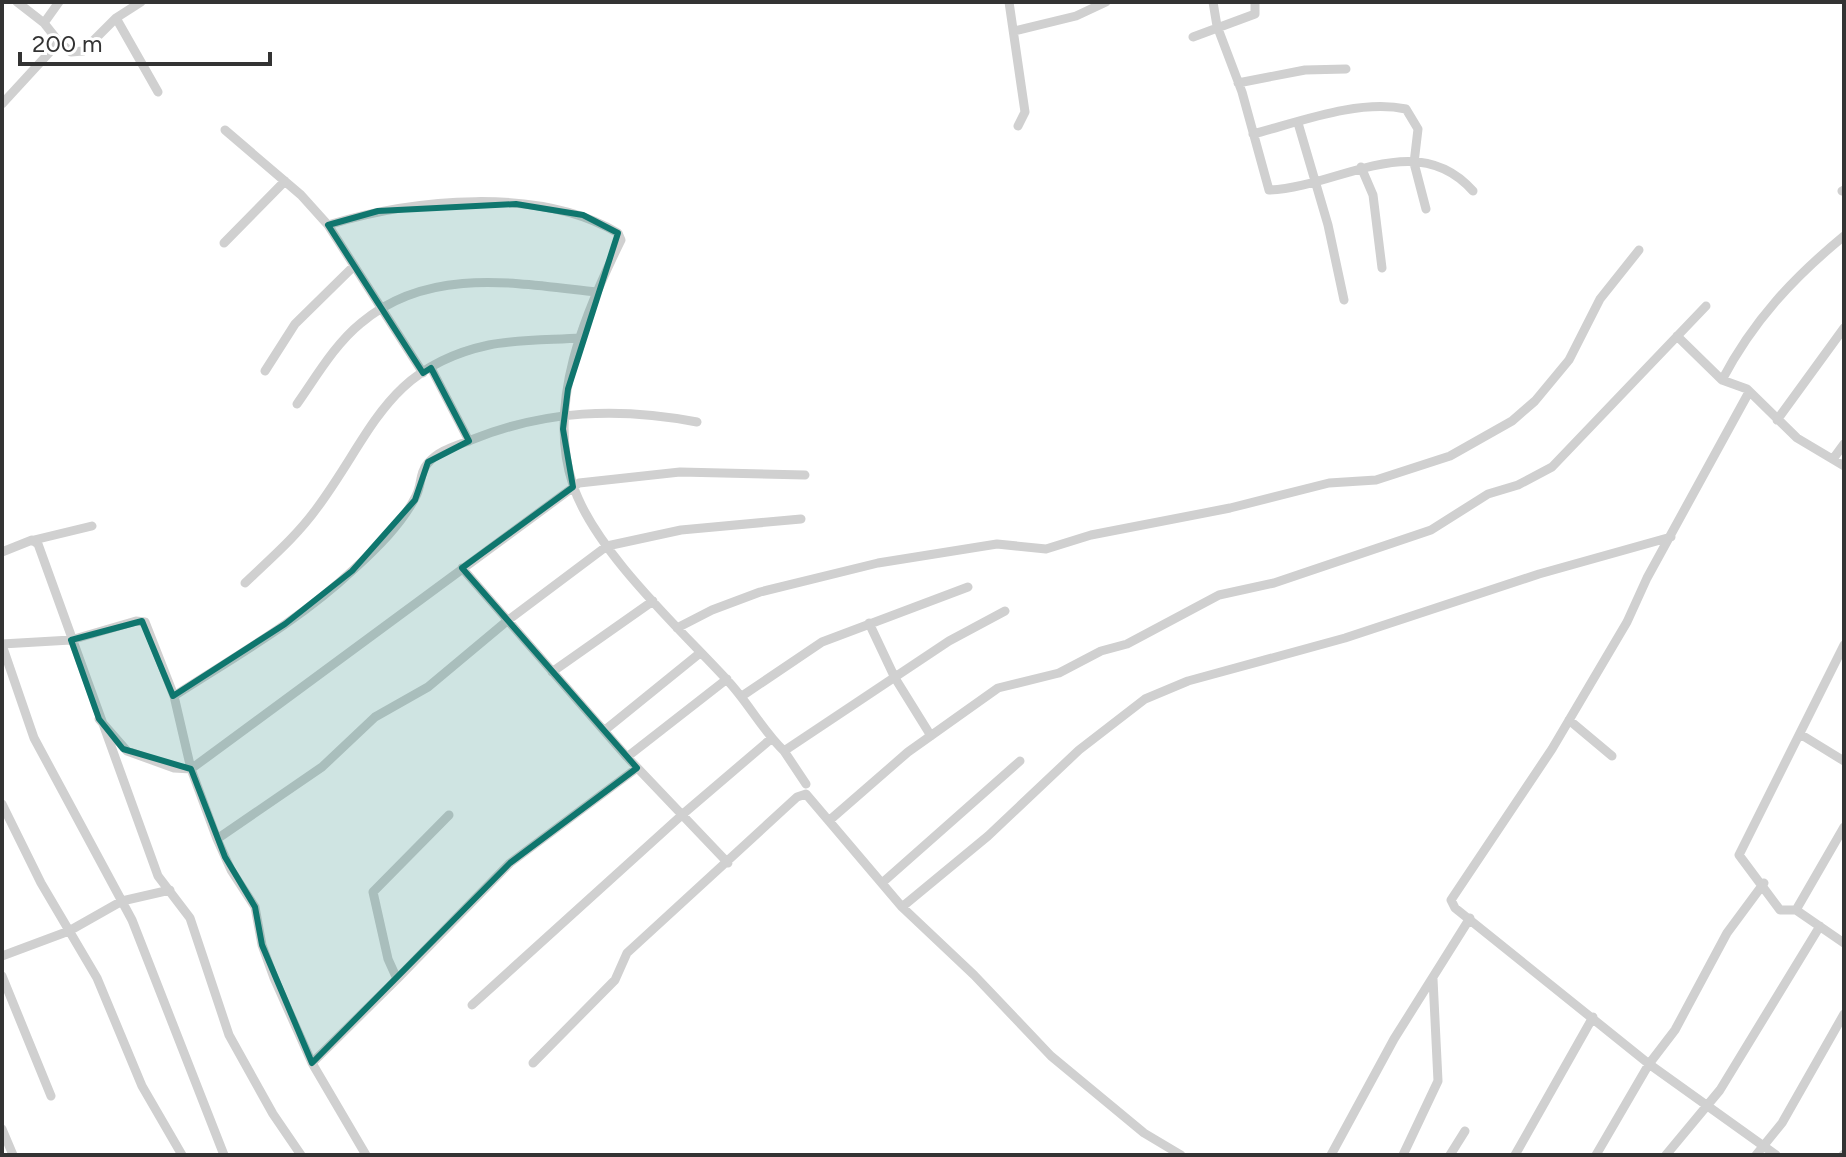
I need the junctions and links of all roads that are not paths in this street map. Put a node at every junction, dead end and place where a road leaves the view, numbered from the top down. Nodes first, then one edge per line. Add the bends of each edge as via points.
1 (17, 2) edge
2 (59, 2) edge
3 (141, 2) edge
4 (1009, 2) edge
5 (1106, 2) edge
6 (1213, 2) edge
7 (1255, 2) edge
8 (116, 18) junction
9 (44, 23) junction
10 (1217, 26) junction
11 (1014, 31) junction
12 (1193, 37) dead end
13 (59, 42) junction
14 (1346, 69) dead end
15 (1238, 83) junction
16 (158, 92) dead end
17 (2, 104) edge
18 (1298, 123) junction
19 (1018, 126) dead end
20 (225, 130) dead end
21 (1253, 134) junction
22 (1414, 163) junction
23 (1361, 167) junction
24 (285, 181) junction
25 (1313, 181) junction
26 (1473, 191) dead end
27 (1426, 209) dead end
28 (328, 225) junction
29 (1844, 236) edge
30 (224, 243) dead end
31 (1639, 250) dead end
32 (354, 266) junction
33 (1382, 268) dead end
34 (596, 292) junction
35 (1344, 300) dead end
36 (1706, 306) dead end
37 (380, 309) junction
38 (1844, 328) edge
39 (1677, 336) junction
40 (581, 338) junction
41 (265, 371) dead end
42 (427, 371) junction
43 (1722, 380) junction
44 (1749, 392) junction
45 (297, 404) dead end
46 (564, 415) junction
47 (1777, 420) junction
48 (697, 422) dead end
49 (469, 441) junction
50 (1844, 444) edge
51 (1833, 459) junction
52 (1844, 466) edge
53 (805, 475) dead end
54 (573, 487) junction
55 (801, 519) dead end
56 (92, 526) dead end
57 (1671, 537) junction
58 (34, 540) junction
59 (607, 546) junction
60 (2, 552) edge
61 (462, 568) junction
62 (245, 583) dead end
63 (968, 587) dead end
64 (653, 601) junction
65 (1005, 611) dead end
66 (507, 621) junction
67 (869, 623) junction
68 (677, 628) junction
69 (71, 640) junction
70 (2, 645) edge
71 (1844, 645) edge
72 (700, 653) junction
73 (552, 672) junction
74 (895, 678) junction
75 (727, 679) junction
76 (174, 696) junction
77 (742, 696) junction
78 (99, 719) junction
79 (1569, 720) junction
80 (605, 730) junction
81 (1800, 734) junction
82 (931, 736) junction
83 (772, 738) junction
84 (784, 751) junction
85 (1612, 756) dead end
86 (627, 757) junction
87 (1020, 761) dead end
88 (1844, 761) edge
89 (637, 768) junction
90 (191, 769) junction
91 (806, 784) dead end
92 (2, 804) edge
93 (683, 814) junction
94 (449, 815) dead end
95 (831, 819) junction
96 (1844, 827) edge
97 (217, 839) junction
98 (728, 863) junction
99 (882, 883) junction
100 (1764, 883) junction
101 (170, 890) junction
102 (122, 901) junction
103 (902, 907) junction
104 (1796, 910) junction
105 (1470, 918) junction
106 (1820, 926) junction
107 (69, 931) junction
108 (1844, 943) edge
109 (2, 956) edge
110 (1436, 968) junction
111 (2, 976) edge
112 (397, 979) junction
113 (472, 1005) dead end
114 (1844, 1014) edge
115 (1593, 1017) junction
116 (312, 1063) junction
117 (533, 1063) dead end
118 (1649, 1064) junction
119 (51, 1096) dead end
120 (1708, 1106) junction
121 (2, 1129) edge
122 (1465, 1131) dead end
123 (1765, 1147) junction
124 (13, 1155) edge
125 (182, 1155) edge
126 (224, 1155) edge
127 (301, 1155) edge
128 (366, 1155) edge
129 (1181, 1155) edge
130 (1332, 1155) edge
131 (1403, 1155) edge
132 (1450, 1155) edge
133 (1515, 1155) edge
134 (1596, 1155) edge
135 (1666, 1155) edge
136 (1756, 1155) edge
137 (1776, 1155) edge

1 - 9 street
2 - 9 street
3 - 8 street
4 - 11 street
5 - 11 street via 1076,16
6 - 10 street
7 - 10 street via 1255,14
8 - 13 street via 83,51 71,52
8 - 16 street
9 - 13 street
10 - 12 street
10 - 15 street
11 - 19 street via 1025,112
13 - 17 street
14 - 15 street via 1305,70
15 - 21 street
18 - 21 street
18 - 22 street via 1380,107 1406,109 1418,129
18 - 25 street
20 - 24 street
21 - 25 street via 1269,190
22 - 23 street
22 - 26 street via 1442,166
22 - 27 street
23 - 25 street
23 - 33 street via 1373,195
24 - 28 street
24 - 30 street
25 - 35 street
28 - 32 street
28 - 34 street via 378,211 452,204 564,209 620,237
29 - 43 street via 1780,295 1750,331
31 - 68 street via 1600,299 1569,360 1535,401 1512,421 1450,456 1376,480 1329,483 1046,549 997,544 878,563 760,592
32 - 37 street
32 - 41 street via 295,324
34 - 37 street via 467,282 433,287
34 - 40 street
36 - 39 street
37 - 42 street
37 - 45 street via 344,341
38 - 47 street
39 - 43 street
39 - 82 street via 1552,467 1535,478 1488,494 1431,530 1274,583 1234,589 1059,673 1006,684
40 - 42 street via 486,346
40 - 46 street
42 - 49 street
42 - 62 street via 382,407 302,528
43 - 44 street
44 - 47 street
44 - 57 street
46 - 48 street via 626,411
46 - 49 street
46 - 54 street
47 - 51 street
49 - 76 street via 428,462 415,500 352,571 285,624
50 - 51 street
51 - 52 street
53 - 54 street via 680,472
54 - 59 street
54 - 61 street
55 - 59 street via 681,530
56 - 58 street
57 - 79 street
57 - 103 street via 1156,694 1079,750
58 - 60 street
58 - 69 street
59 - 64 street
59 - 66 street
61 - 66 street
61 - 90 street
63 - 67 street
64 - 68 street
64 - 73 street
65 - 74 street
66 - 73 street
66 - 97 street via 428,687 375,717 322,767
67 - 74 street
67 - 77 street via 822,642
68 - 72 street
69 - 70 street
69 - 76 street via 142,621
69 - 78 street
70 - 102 street via 34,738
71 - 81 street
72 - 75 street
72 - 80 street
73 - 80 street
74 - 82 street
74 - 84 street
75 - 77 street
75 - 86 street
76 - 90 street
77 - 83 street
78 - 90 street via 127,751
78 - 101 street via 158,876
79 - 85 street
79 - 105 street via 1452,896 1452,904
80 - 86 street
81 - 88 street
81 - 100 street via 1740,848 1743,862
82 - 95 street
83 - 84 street
83 - 93 street
84 - 91 street
86 - 89 street
87 - 99 street
89 - 93 street
89 - 112 street via 510,863
90 - 97 street
92 - 107 street
93 - 98 street
93 - 113 street
94 - 112 street via 373,892
95 - 98 street via 809,795 800,795
95 - 99 street
96 - 104 street
97 - 116 street via 255,907 266,956
98 - 117 street via 627,953 615,980
99 - 103 street
100 - 104 street via 1780,910
100 - 118 street
101 - 102 street
101 - 127 street via 190,918 229,1035
102 - 107 street
102 - 126 street
103 - 129 street via 1051,1056 1144,1133
104 - 106 street
105 - 110 street
105 - 115 street
106 - 108 street
106 - 120 street
107 - 109 street
107 - 125 street via 97,978 148,1097
110 - 130 street
110 - 131 street via 1431,987 1438,1081
111 - 119 street
112 - 116 street
114 - 123 street
115 - 118 street
115 - 133 street
116 - 128 street
118 - 120 street
118 - 134 street
120 - 123 street
120 - 135 street
121 - 124 street
122 - 132 street
123 - 136 street
123 - 137 street

